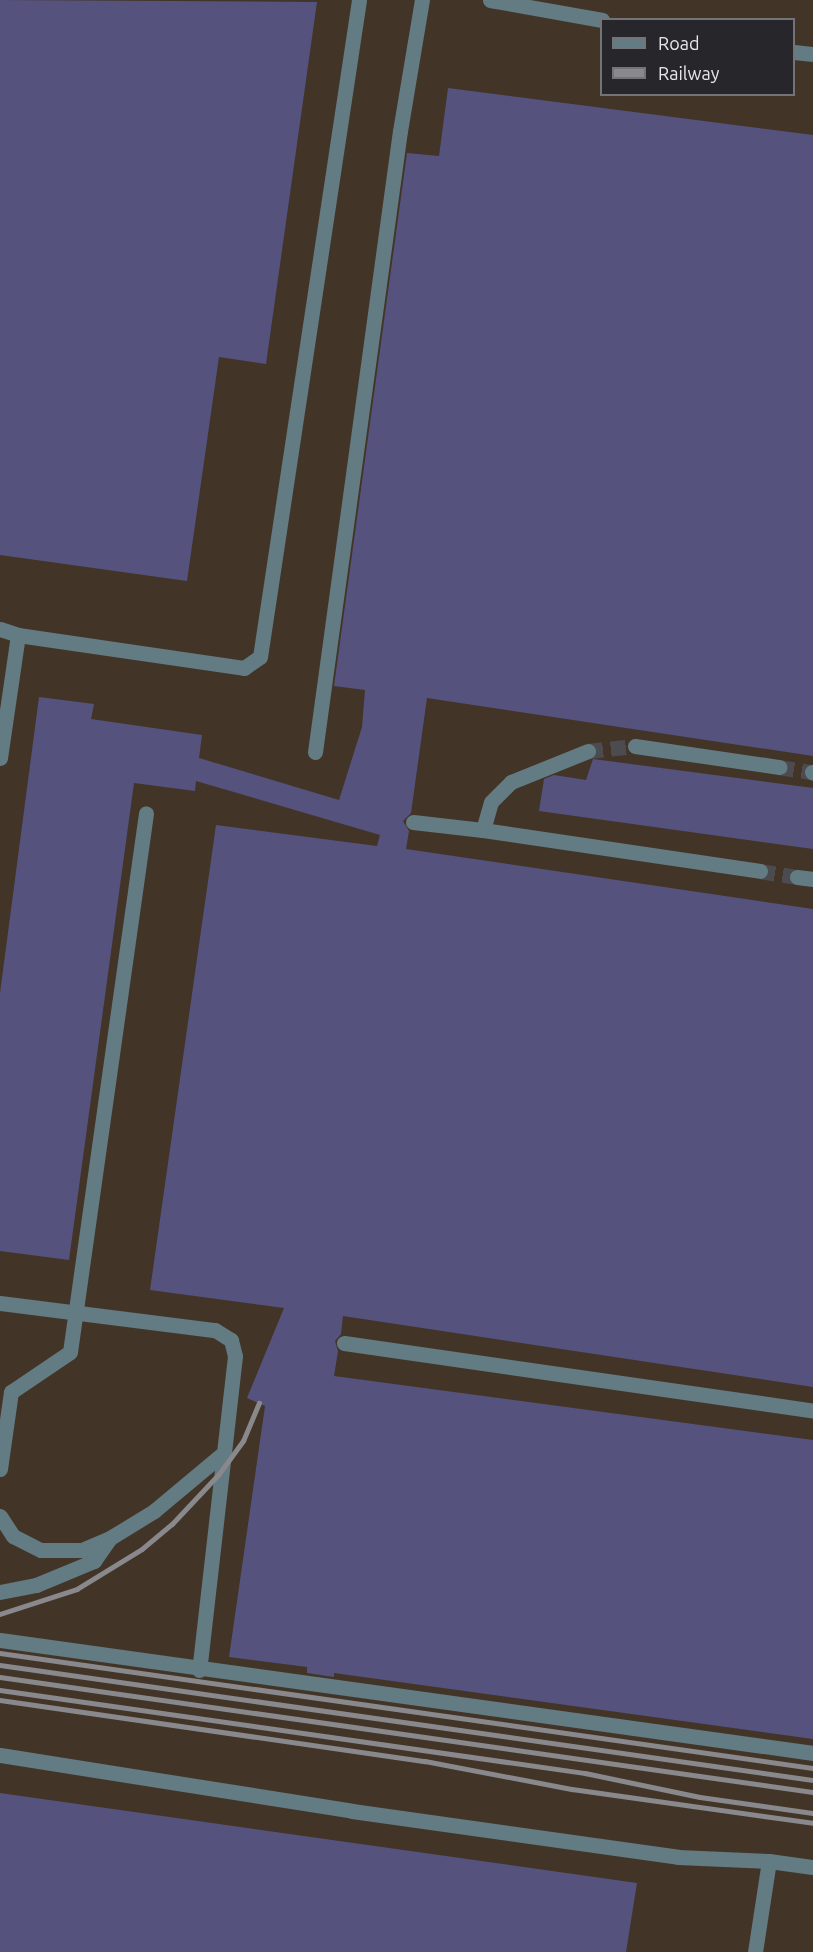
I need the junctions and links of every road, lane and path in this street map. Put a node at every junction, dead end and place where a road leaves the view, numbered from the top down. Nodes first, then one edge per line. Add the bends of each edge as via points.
1 (360, 0) edge
2 (490, 0) edge
3 (424, 2) edge
4 (600, 20) edge
5 (795, 52) edge
6 (813, 54) edge
7 (0, 629) edge
8 (18, 635) junction
9 (635, 746) tunnel mouth
10 (588, 751) tunnel mouth
11 (315, 752) dead end
12 (0, 758) edge
13 (779, 767) tunnel mouth
14 (146, 813) dead end
15 (413, 822) dead end
16 (483, 830) junction
17 (760, 871) tunnel mouth
18 (797, 877) tunnel mouth
19 (813, 879) edge
20 (0, 1303) edge
21 (77, 1311) junction
22 (344, 1343) dead end
23 (813, 1411) edge
24 (221, 1455) junction
25 (0, 1469) edge
26 (0, 1516) edge
27 (110, 1538) junction
28 (0, 1592) edge
29 (0, 1640) edge
30 (199, 1670) junction
31 (813, 1753) edge
32 (0, 1755) edge
33 (769, 1861) junction
34 (813, 1867) edge
35 (755, 1952) edge

1 - 8 lane via 260,657 243,668
2 - 4 lane
3 - 11 lane via 400,131
5 - 6 lane
7 - 8 lane
8 - 12 lane
9 - 13 lane
10 - 16 lane via 511,783 491,802
14 - 21 lane
15 - 16 lane
16 - 17 lane
18 - 19 lane
20 - 21 lane
21 - 24 lane via 215,1330 231,1340 235,1356
21 - 25 lane via 70,1352 11,1392
22 - 23 lane
24 - 27 lane via 154,1511
24 - 30 lane
26 - 27 lane via 13,1536 41,1550 82,1550
27 - 28 lane via 94,1561 36,1586
29 - 30 lane
30 - 31 lane
32 - 33 lane via 352,1811 678,1857
33 - 34 lane
33 - 35 lane

